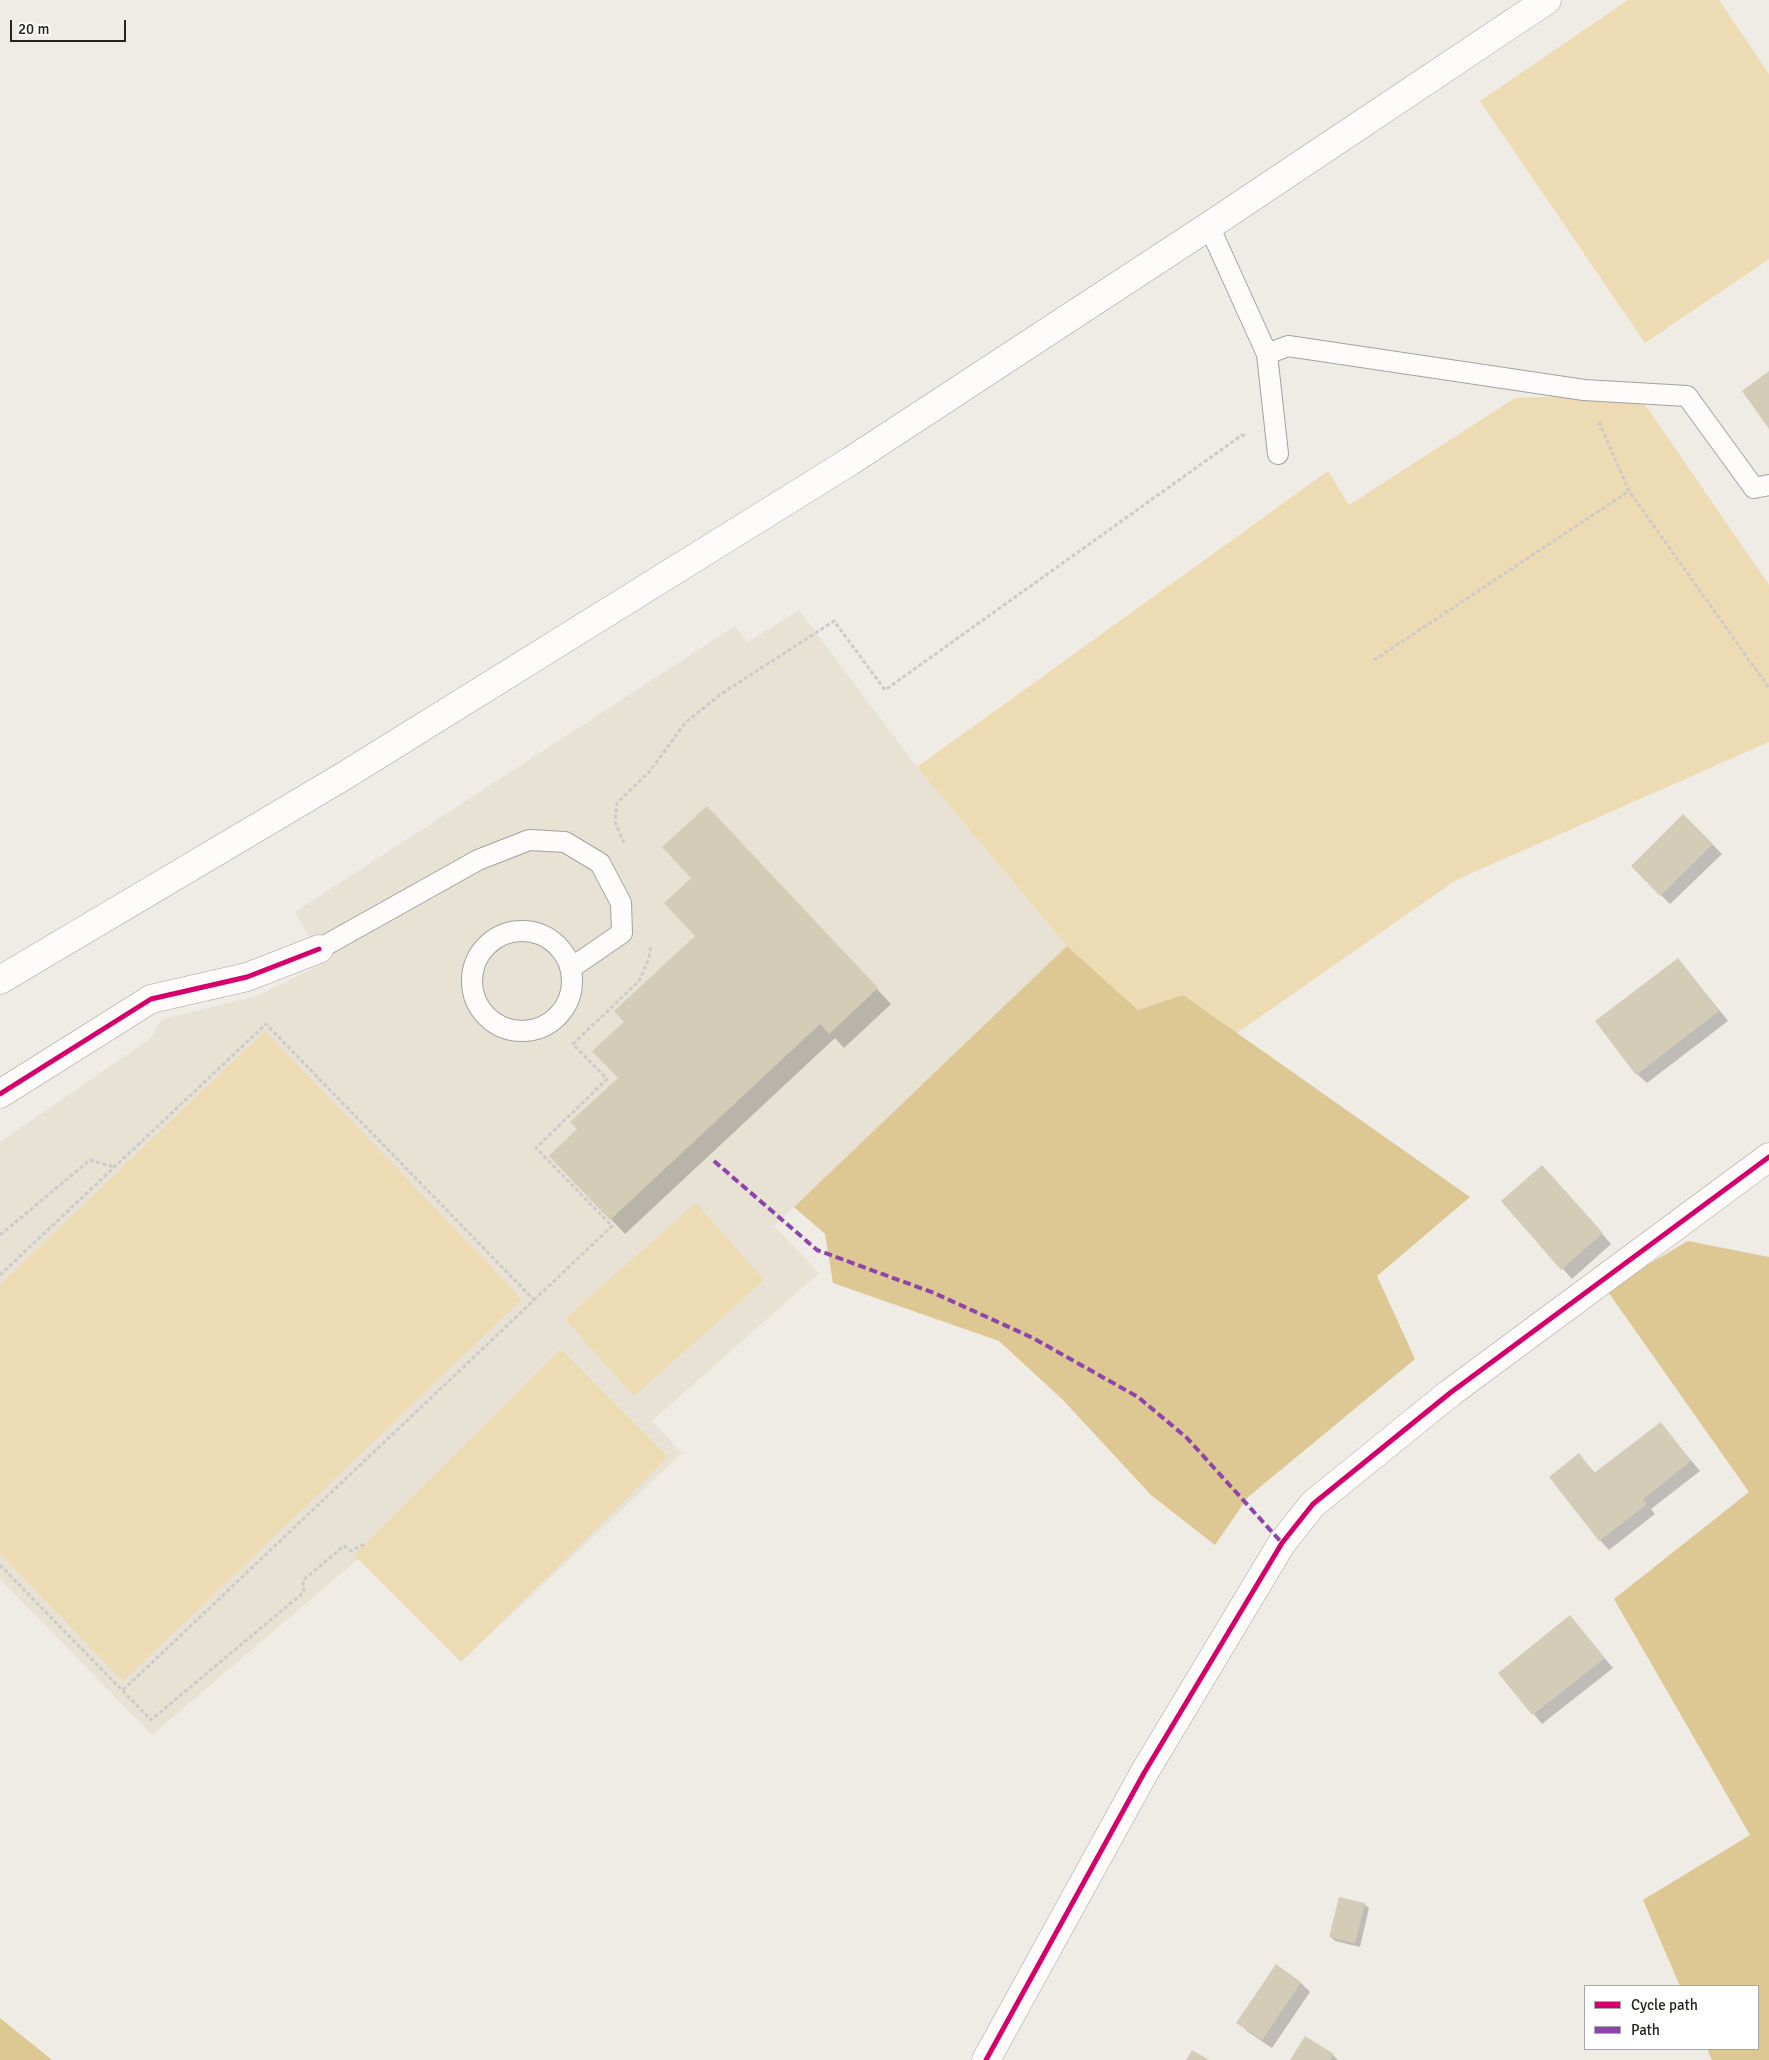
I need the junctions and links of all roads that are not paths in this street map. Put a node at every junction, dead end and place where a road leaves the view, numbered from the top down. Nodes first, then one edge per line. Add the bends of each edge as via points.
1 (1547, 0) edge
2 (1208, 226) junction
3 (1267, 354) junction
4 (1278, 454) road end
5 (1769, 485) edge
6 (320, 950) joint
7 (571, 968) junction
8 (0, 980) edge
9 (0, 1094) edge
10 (1769, 1157) edge
11 (986, 2060) edge

1 - 2 main road
2 - 3 lane
2 - 8 main road via 807,488 344,776
3 - 4 lane
3 - 5 lane via 1288,346 1584,390 1687,396 1754,488
6 - 7 lane via 478,860 529,840 565,842 600,863 621,903 622,934
6 - 9 main road via 247,977 151,999
7 - 7 lane via 569,998 561,1012 549,1023 535,1029 503,1028 478,1005 472,989 472,972 478,956 503,934 520,930 536,932 552,940 564,952
10 - 11 main road via 1450,1393 1313,1504 1282,1543 1144,1773

